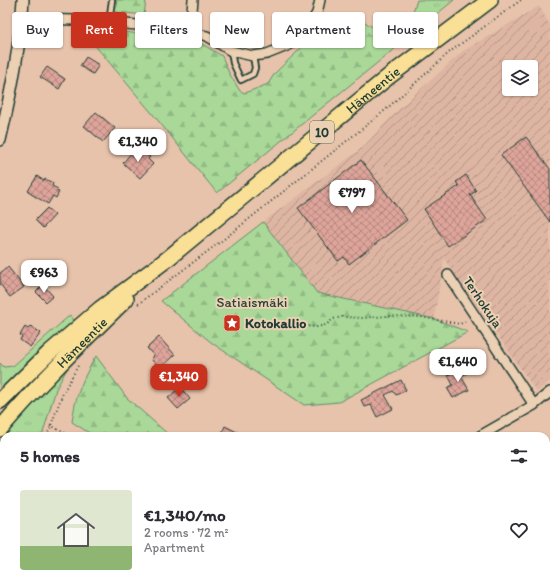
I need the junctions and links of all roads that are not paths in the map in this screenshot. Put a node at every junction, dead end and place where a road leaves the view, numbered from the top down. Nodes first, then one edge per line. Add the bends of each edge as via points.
1 (23, 0) edge
2 (112, 0) edge
3 (193, 0) edge
4 (320, 0) edge
5 (490, 0) edge
6 (22, 12) edge
7 (110, 12) edge
8 (192, 12) edge
9 (202, 35) edge
10 (18, 48) edge
11 (231, 50) junction
12 (253, 56) junction
13 (0, 140) edge
14 (166, 260) junction
15 (448, 275) dead end
16 (550, 392) edge
17 (0, 401) edge
18 (534, 405) junction
19 (0, 429) edge
20 (487, 432) edge

1 - 6 street
2 - 7 lane
3 - 8 street
4 - 12 street via 317,13 299,38 267,54
5 - 14 highway, Hämeentie / 10 via 388,77
9 - 11 street
10 - 13 street via 9,105
11 - 12 street
11 - 12 lane via 233,63 241,80 254,74
14 - 17 highway, Hämeentie / 10 via 100,309 49,353
14 - 19 highway, Hämeentie / 10 via 58,365
15 - 18 street, Terhokuja
16 - 18 street
18 - 20 street

